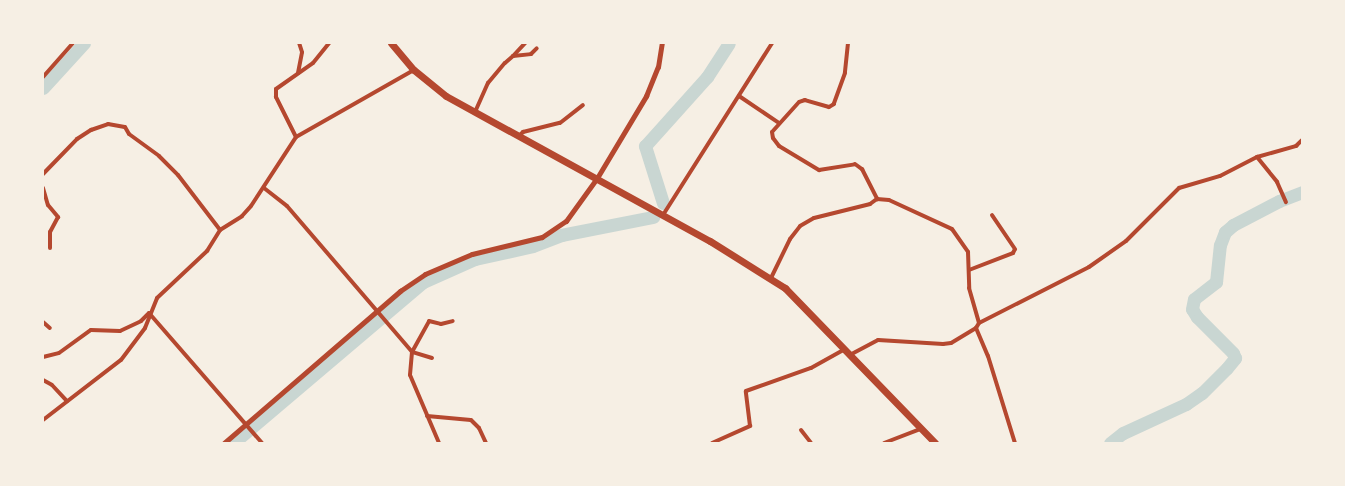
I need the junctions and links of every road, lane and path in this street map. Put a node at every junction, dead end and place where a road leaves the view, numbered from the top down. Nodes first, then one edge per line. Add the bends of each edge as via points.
1 (73, 43) edge
2 (299, 43) edge
3 (329, 43) edge
4 (391, 43) edge
5 (525, 43) edge
6 (662, 43) edge
7 (772, 43) edge
8 (848, 43) edge
9 (537, 48) dead end
10 (513, 56) junction
11 (414, 70) junction
12 (298, 73) junction
13 (43, 77) edge
14 (738, 96) junction
15 (583, 105) dead end
16 (475, 112) junction
17 (780, 123) junction
18 (519, 136) junction
19 (296, 137) junction
20 (1302, 140) edge
21 (1257, 157) junction
22 (43, 174) edge
23 (597, 178) junction
24 (43, 188) edge
25 (264, 188) junction
26 (877, 199) junction
27 (1285, 200) dead end
28 (663, 215) junction
29 (992, 215) dead end
30 (220, 230) junction
31 (50, 248) dead end
32 (969, 270) junction
33 (771, 278) junction
34 (149, 313) junction
35 (380, 315) junction
36 (453, 321) dead end
37 (43, 322) edge
38 (979, 323) junction
39 (50, 328) dead end
40 (976, 328) junction
41 (845, 349) junction
42 (412, 352) junction
43 (850, 355) junction
44 (43, 357) edge
45 (432, 358) dead end
46 (43, 380) edge
47 (67, 401) junction
48 (428, 416) junction
49 (43, 420) edge
50 (248, 425) junction
51 (921, 429) junction
52 (801, 430) dead end
53 (224, 443) edge
54 (262, 443) edge
55 (439, 443) edge
56 (486, 443) edge
57 (712, 443) edge
58 (811, 443) edge
59 (884, 443) edge
60 (935, 443) edge
61 (1015, 443) edge

1 - 13 street
2 - 12 street via 302,52
3 - 12 street via 313,63
4 - 11 main road
5 - 10 street
6 - 23 street via 652,86
7 - 14 street
8 - 17 street via 845,73 834,104 829,107 805,100 799,102
9 - 10 street via 531,54
10 - 16 street via 488,83
11 - 16 main road via 446,96
11 - 19 street
12 - 19 street via 276,89 276,97
14 - 17 street
14 - 28 street
15 - 18 street via 560,123 523,132
16 - 18 main road
17 - 26 street via 772,132 779,146 819,170 855,164 862,169
18 - 23 main road
19 - 25 street
20 - 21 street via 1296,146
21 - 27 street via 1276,182
21 - 38 street via 1220,176 1179,188 1126,240 1089,267
22 - 30 street via 77,139 91,130 108,124 125,127 129,134 159,156 178,175
23 - 28 main road
23 - 35 street via 572,214 552,232 444,264 400,291
24 - 31 street via 48,205 58,217 50,232
25 - 30 street via 242,216
25 - 35 street via 287,206
26 - 32 street via 889,200 952,229 966,246
26 - 33 street via 870,204 814,218 800,226 790,239
28 - 33 main road
29 - 32 street via 1015,249 1013,253
30 - 34 street via 207,251 157,298
32 - 38 street via 969,288
33 - 41 main road via 803,304
34 - 44 street via 132,327 108,333 98,329 91,330 58,353
34 - 47 street via 145,328 121,360
34 - 50 street
35 - 42 street
35 - 50 street
36 - 42 street via 441,324 429,321
37 - 39 street
38 - 40 street
40 - 43 street via 943,344 878,340
40 - 61 street via 988,356
41 - 43 main road
41 - 57 street via 811,368 746,391 750,426
42 - 45 street
42 - 48 street via 410,375
43 - 51 main road
46 - 47 street via 52,385
47 - 49 street
48 - 55 street
48 - 56 street via 471,420 479,428
50 - 53 street
50 - 54 street
51 - 59 street
51 - 60 main road
52 - 58 street

